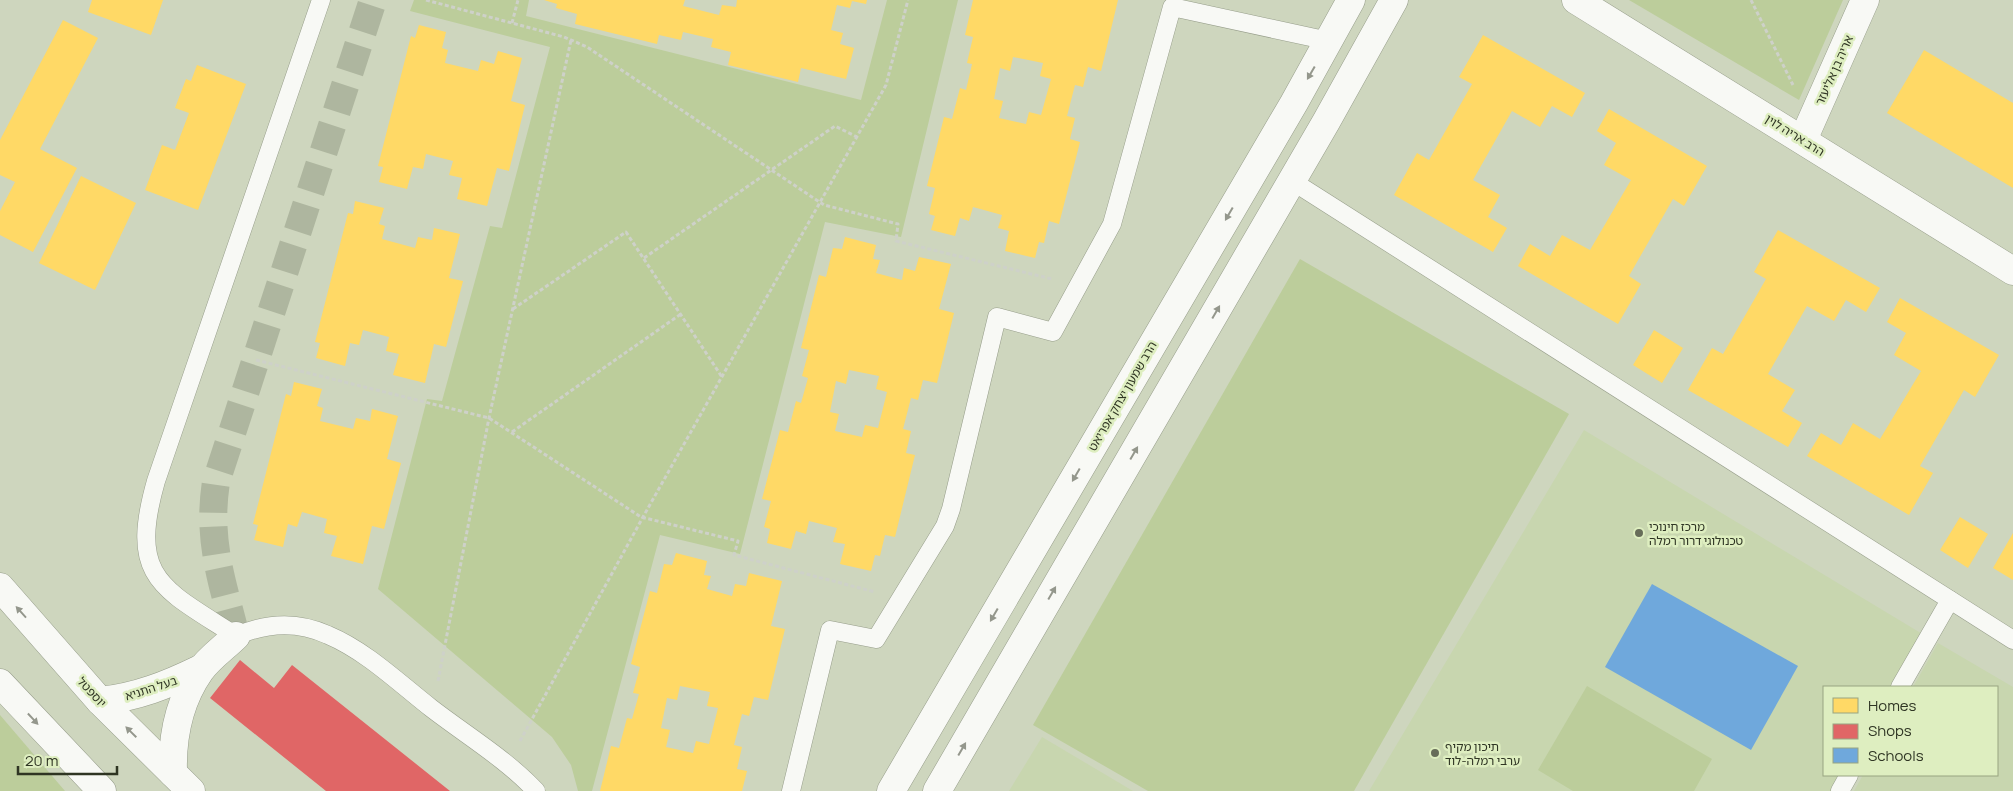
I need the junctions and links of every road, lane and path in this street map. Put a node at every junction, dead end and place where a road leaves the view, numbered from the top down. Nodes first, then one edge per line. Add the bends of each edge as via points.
1 (321, 0) edge
2 (426, 0) edge
3 (518, 0) edge
4 (908, 0) edge
5 (1351, 0) edge
6 (1394, 0) edge
7 (1412, 0) edge
8 (1576, 0) edge
9 (1593, 0) edge
10 (1751, 0) edge
11 (1865, 0) edge
12 (1612, 22) junction
13 (512, 23) junction
14 (571, 40) junction
15 (1329, 41) junction
16 (1371, 44) junction
17 (1807, 131) junction
18 (857, 137) junction
19 (772, 170) junction
20 (1292, 181) junction
21 (820, 203) junction
22 (644, 258) junction
23 (2013, 270) edge
24 (1079, 286) junction
25 (513, 310) junction
26 (681, 314) junction
27 (256, 360) dead end
28 (722, 377) junction
29 (489, 418) junction
30 (512, 432) junction
31 (643, 517) junction
32 (0, 587) edge
33 (900, 598) junction
34 (1950, 600) junction
35 (236, 636) junction
36 (2013, 640) edge
37 (200, 669) junction
38 (0, 683) edge
39 (1901, 686) edge
40 (100, 701) junction
41 (433, 709) junction
42 (507, 765) junction
43 (1848, 776) edge
44 (182, 782) edge
45 (102, 791) edge
46 (536, 791) edge
47 (791, 791) edge
48 (891, 791) edge
49 (937, 791) edge
50 (1840, 791) edge

1 - 35 lane via 149,507 147,551 162,584
2 - 13 path
3 - 13 path
4 - 18 path via 886,85
5 - 15 street, הרב שמעון יצחק אפריאט
6 - 16 street
7 - 16 street via 1397,11
8 - 12 street, הרב אריה לוין
9 - 12 street
10 - 17 path
11 - 17 street, אריה בן אליעזר
12 - 17 street, הרב אריה לוין
13 - 14 path
14 - 19 path via 608,60
14 - 25 path
15 - 24 lane via 1172,6 1112,224
15 -> 48 street, הרב שמעון יצחק אפריאט
16 - 20 street
17 - 23 street, הרב אריה לוין
18 - 19 path via 835,126
18 - 21 path
19 - 21 path
19 - 22 path
20 - 34 lane
49 -> 20 street
21 - 24 path via 898,224 896,241
21 - 28 path
22 - 25 path via 626,232
22 - 26 path
24 - 33 lane via 1054,332 997,317 951,509 945,526
25 - 29 path
26 - 28 path
26 - 30 path
27 - 29 path
28 - 31 path
29 - 30 path
29 - 41 path
30 - 31 path
31 - 33 path via 738,540 734,555
31 - 42 path
40 -> 32 street, יוספטל
33 - 47 lane via 876,639 830,630
34 - 36 lane
34 - 39 lane
35 - 37 street, בעל התניא
35 - 41 lane via 254,628 276,625 298,626 328,634 356,650
37 - 40 street, בעל התניא via 155,690
37 - 44 street, בעל התניא via 180,710 174,744
38 -> 45 street
44 -> 40 street, יוספטל
41 - 42 lane
42 - 46 lane
43 - 50 lane

